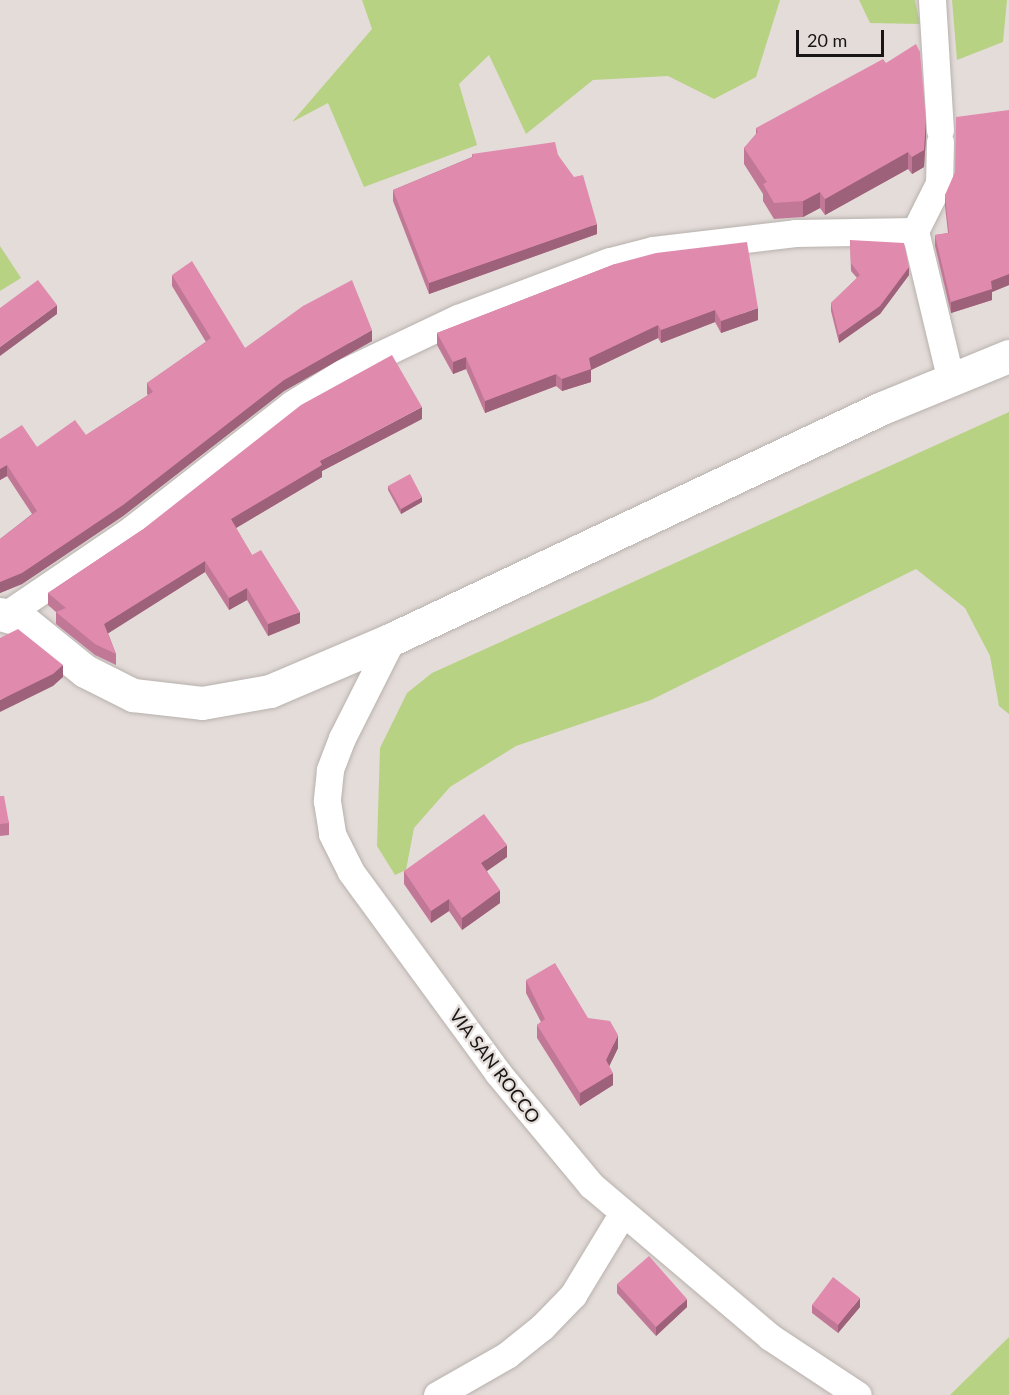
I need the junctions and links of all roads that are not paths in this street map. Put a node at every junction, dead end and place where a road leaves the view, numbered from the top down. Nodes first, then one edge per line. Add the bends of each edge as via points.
1 (932, 0) edge
2 (915, 231) junction
3 (1009, 356) edge
4 (950, 377) junction
5 (4, 614) edge
6 (392, 639) junction
7 (622, 1214) junction
8 (437, 1395) edge
9 (858, 1395) edge

1 - 2 street via 939,183
2 - 4 street
2 - 5 street via 795,233 653,250 610,261 458,318 380,353 292,404 132,530
3 - 4 main road
4 - 6 main road
5 - 6 main road via 41,632 85,671 133,695 163,702 202,703 270,692
6 - 7 street, VIA SAN ROCCO via 330,770 327,801 332,834 372,902 498,1073 562,1155
7 - 8 street via 573,1295 542,1327 507,1354
7 - 9 street, VIA SAN ROCCO via 770,1336

